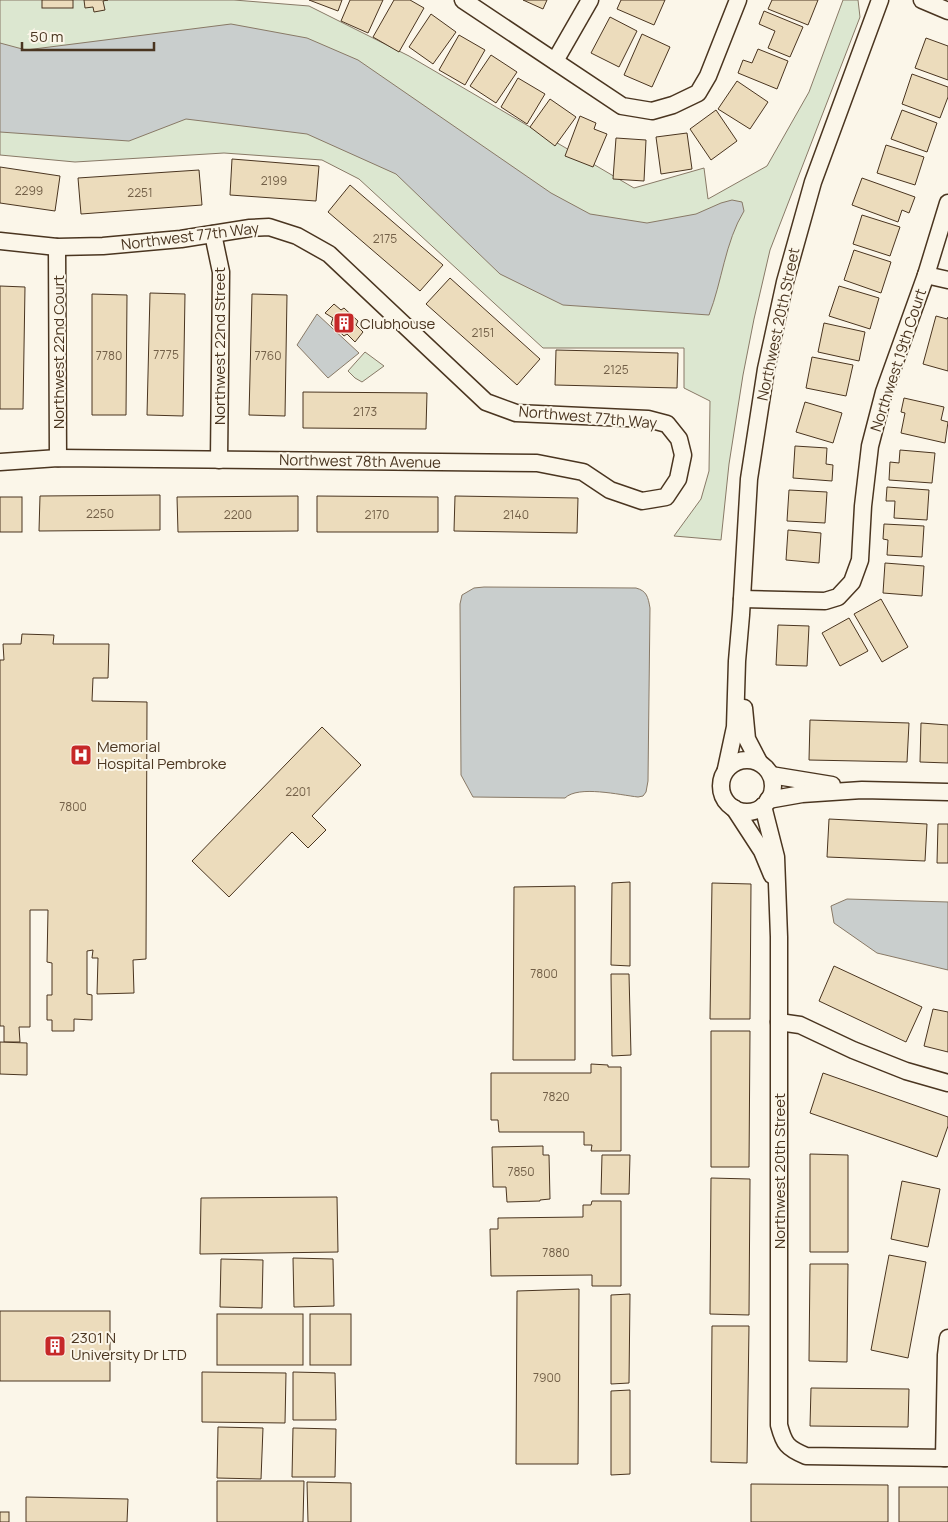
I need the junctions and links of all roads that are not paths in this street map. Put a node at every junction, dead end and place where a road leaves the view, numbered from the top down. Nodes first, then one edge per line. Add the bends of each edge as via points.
1 (463, 0) edge
2 (590, 0) edge
3 (738, 0) edge
4 (880, 0) edge
5 (922, 0) edge
6 (948, 11) edge
7 (554, 61) junction
8 (948, 203) edge
9 (212, 234) junction
10 (0, 241) edge
11 (57, 247) junction
12 (926, 275) junction
13 (948, 280) edge
14 (682, 455) joint
15 (58, 458) junction
16 (219, 460) junction
17 (0, 462) edge
18 (742, 599) junction
19 (737, 661) junction
20 (759, 762) junction
21 (726, 769) junction
22 (771, 776) junction
23 (862, 790) junction
24 (948, 792) edge
25 (766, 803) junction
26 (734, 808) junction
27 (776, 884) junction
28 (779, 1022) junction
29 (948, 1083) edge
30 (948, 1338) edge
31 (946, 1458) edge

1 - 7 street
2 - 7 street
3 - 7 street via 708,76 698,92 673,105 652,111 622,106
4 - 18 street, Northwest 20th Street via 813,182 785,282 766,370 749,479
5 - 6 street
8 - 12 street, Northwest 19th Court
9 - 11 street, Northwest 77th Way via 103,246
9 - 14 street, Northwest 77th Way via 269,227 298,236 329,254 486,402 516,413 648,419 668,424 679,440
9 - 16 street, Northwest 22nd Street via 221,272
10 - 11 street, Northwest 77th Way
11 - 15 street, Northwest 22nd Court
12 - 13 street
12 - 18 street, Northwest 19th Court via 884,392 870,446 860,560 852,582 838,597 825,601
14 - 16 street, Northwest 78th Avenue via 678,479 666,497 642,501 610,490 583,472 537,463
15 - 16 street, Northwest 78th Avenue
15 - 17 street, Northwest 78th Avenue
18 - 19 street, Northwest 20th Street
19 - 20 street, Northwest 20th Street via 747,739
19 - 21 street, Northwest 20th Street via 735,727
20 - 21 street via 741,760
20 - 22 street
21 - 26 street via 721,786 726,802
22 - 23 street
22 - 25 street via 772,792
23 - 24 street
23 - 25 street via 802,794
25 - 26 street via 748,812
25 - 27 street, Northwest 20th Street via 776,857
26 - 27 street, Northwest 20th Street via 762,851
27 - 28 street, Northwest 20th Street
28 - 29 street via 800,1025 906,1071
28 - 31 street, Northwest 20th Street via 779,1425 784,1442 795,1452 806,1456
30 - 31 street

